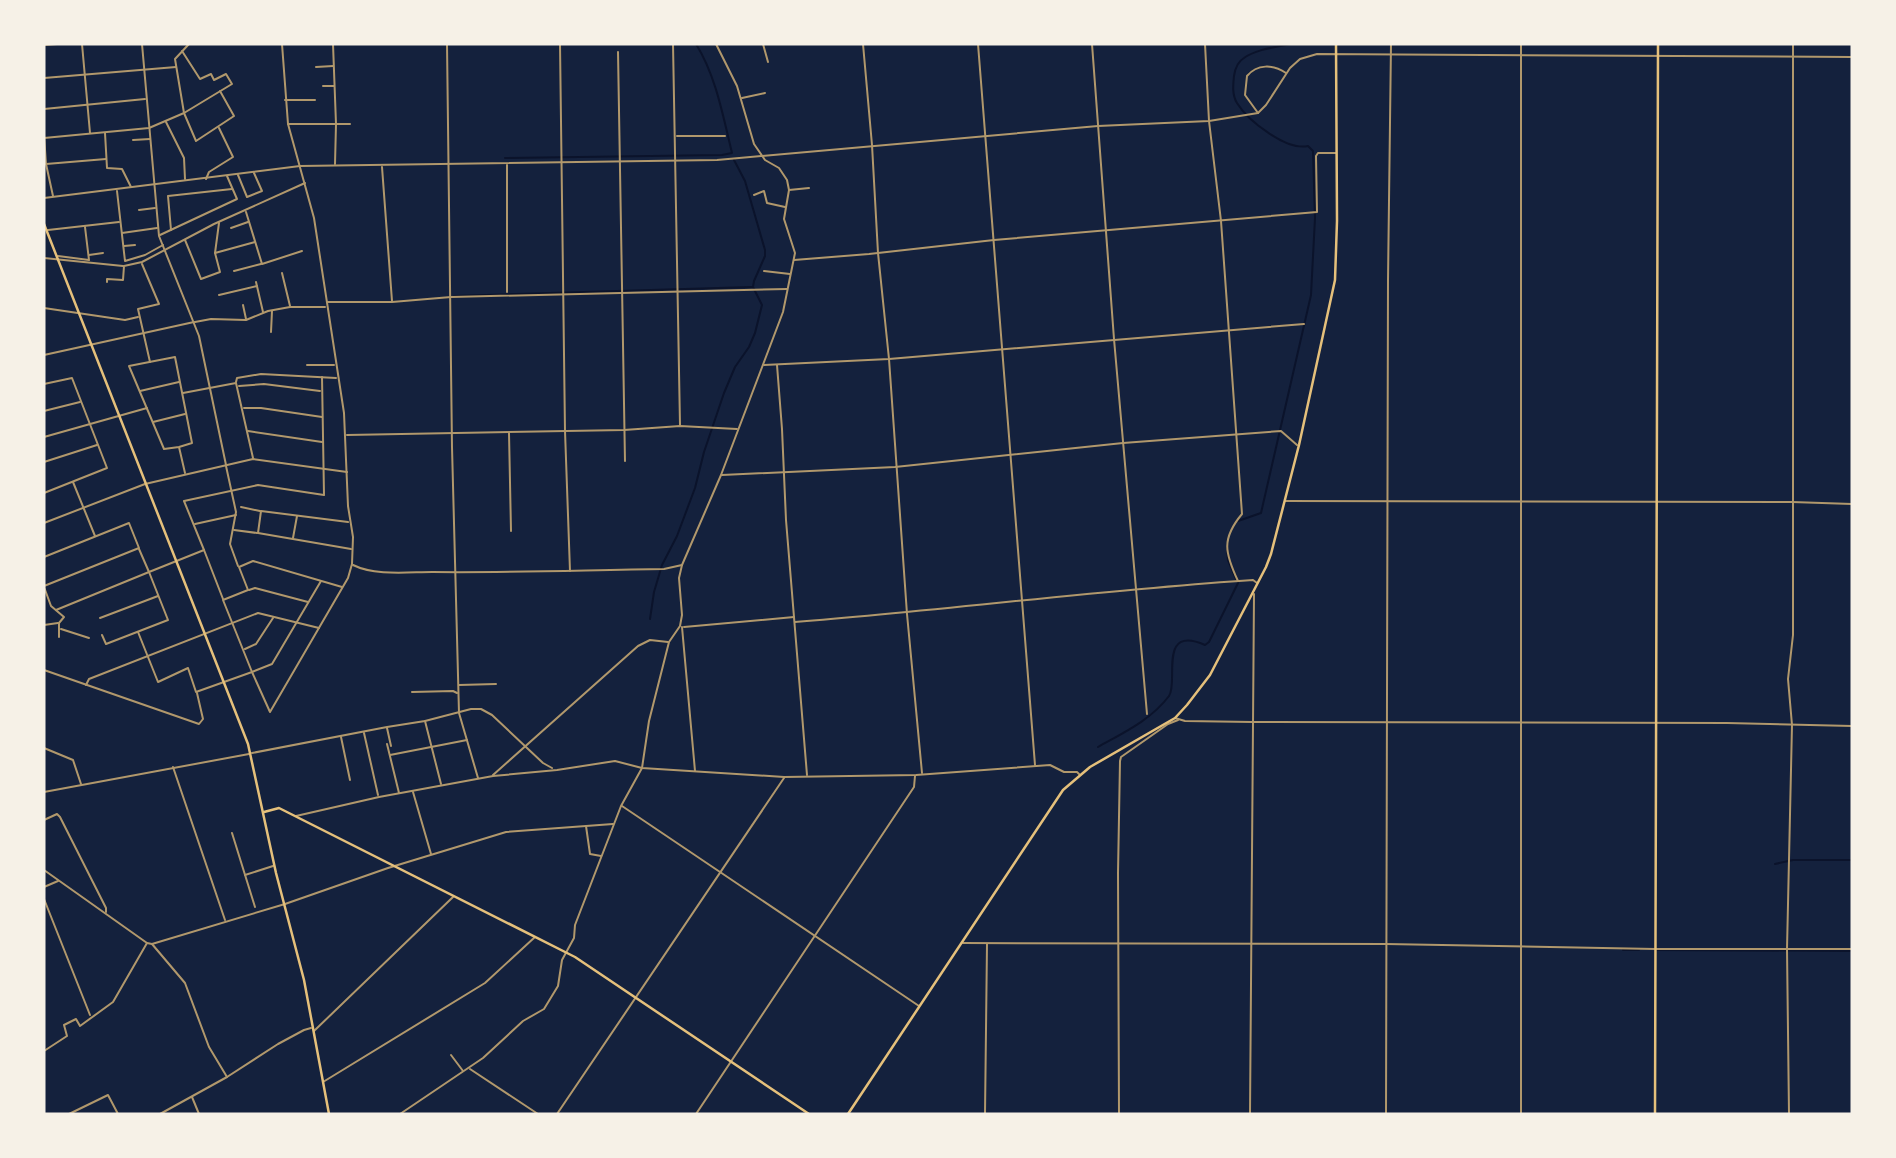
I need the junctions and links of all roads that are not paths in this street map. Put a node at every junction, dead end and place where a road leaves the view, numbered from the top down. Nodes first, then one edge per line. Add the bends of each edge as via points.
1 (57, 44) edge
2 (82, 44) edge
3 (142, 44) edge
4 (189, 44) edge
5 (282, 44) edge
6 (333, 44) edge
7 (447, 44) edge
8 (560, 44) edge
9 (673, 44) edge
10 (716, 44) edge
11 (763, 44) edge
12 (863, 44) edge
13 (978, 44) edge
14 (1092, 44) edge
15 (1205, 44) edge
16 (1336, 44) edge
17 (1391, 44) edge
18 (1521, 44) edge
19 (1658, 44) edge
20 (1793, 44) edge
21 (44, 45) edge
22 (182, 51) junction
23 (618, 52) dead end
24 (1337, 54) junction
25 (1391, 55) junction
26 (1521, 56) junction
27 (1658, 56) junction
28 (1793, 57) junction
29 (1852, 57) edge
30 (768, 62) dead end
31 (334, 66) junction
32 (176, 67) junction
33 (316, 67) dead end
34 (143, 70) junction
35 (1286, 73) junction
36 (85, 75) junction
37 (44, 78) edge
38 (323, 86) dead end
39 (335, 86) junction
40 (758, 90) dead end
41 (219, 91) junction
42 (765, 93) dead end
43 (759, 94) junction
44 (741, 98) junction
45 (146, 99) junction
46 (285, 100) junction
47 (315, 100) dead end
48 (87, 105) junction
49 (44, 109) edge
50 (184, 113) junction
51 (1256, 114) junction
52 (166, 121) junction
53 (1209, 121) junction
54 (288, 124) junction
55 (336, 124) junction
56 (349, 124) dead end
57 (1098, 126) junction
58 (218, 127) junction
59 (149, 128) junction
60 (104, 132) junction
61 (90, 133) junction
62 (44, 136) edge
63 (676, 136) junction
64 (725, 136) dead end
65 (986, 136) junction
66 (150, 139) junction
67 (134, 140) dead end
68 (872, 145) junction
69 (1337, 153) junction
70 (761, 156) junction
71 (676, 157) junction
72 (619, 158) junction
73 (107, 159) junction
74 (563, 161) junction
75 (46, 164) junction
76 (507, 164) junction
77 (335, 165) junction
78 (382, 165) junction
79 (450, 165) junction
80 (300, 166) junction
81 (254, 173) junction
82 (238, 175) junction
83 (227, 176) junction
84 (206, 179) junction
85 (185, 181) junction
86 (306, 183) junction
87 (154, 186) junction
88 (131, 188) junction
89 (809, 188) dead end
90 (232, 189) junction
91 (117, 190) junction
92 (789, 190) junction
93 (754, 195) dead end
94 (53, 197) junction
95 (44, 198) edge
96 (768, 203) junction
97 (766, 207) dead end
98 (786, 207) junction
99 (156, 208) junction
100 (139, 210) dead end
101 (246, 211) junction
102 (1220, 221) junction
103 (120, 222) junction
104 (219, 222) junction
105 (249, 222) junction
106 (44, 223) edge
107 (85, 226) junction
108 (158, 228) junction
109 (231, 228) dead end
110 (47, 231) junction
111 (172, 231) junction
112 (1107, 231) junction
113 (122, 233) junction
114 (159, 235) junction
115 (185, 240) junction
116 (994, 240) junction
117 (51, 241) junction
118 (255, 242) junction
119 (44, 243) edge
120 (135, 245) dead end
121 (163, 245) junction
122 (123, 246) junction
123 (165, 251) junction
124 (302, 251) dead end
125 (103, 253) dead end
126 (215, 253) junction
127 (878, 253) junction
128 (88, 255) junction
129 (44, 258) edge
130 (58, 258) junction
131 (794, 260) junction
132 (142, 263) junction
133 (262, 264) junction
134 (124, 267) junction
135 (234, 271) dead end
136 (764, 271) dead end
137 (282, 273) dead end
138 (791, 274) junction
139 (107, 282) dead end
140 (256, 282) dead end
141 (257, 286) junction
142 (788, 289) junction
143 (679, 290) junction
144 (507, 292) dead end
145 (621, 292) junction
146 (564, 294) junction
147 (219, 295) dead end
148 (451, 297) junction
149 (326, 302) junction
150 (392, 302) junction
151 (243, 305) dead end
152 (44, 307) edge
153 (290, 307) junction
154 (327, 307) junction
155 (272, 310) junction
156 (78, 312) junction
157 (263, 313) junction
158 (139, 316) junction
159 (246, 320) junction
160 (195, 322) junction
161 (1304, 324) dead end
162 (1228, 330) junction
163 (271, 332) dead end
164 (143, 334) junction
165 (1114, 339) junction
166 (91, 345) junction
167 (1003, 349) junction
168 (44, 355) edge
169 (889, 359) junction
170 (150, 362) junction
171 (777, 364) junction
172 (307, 365) dead end
173 (335, 365) junction
174 (763, 365) junction
175 (322, 377) junction
176 (338, 378) junction
177 (180, 382) junction
178 (236, 383) junction
179 (44, 384) edge
180 (237, 387) junction
181 (210, 388) junction
182 (140, 391) junction
183 (321, 391) junction
184 (182, 393) junction
185 (81, 401) junction
186 (147, 408) junction
187 (242, 408) junction
188 (44, 411) edge
189 (186, 414) junction
190 (118, 416) junction
191 (323, 417) junction
192 (152, 422) junction
193 (90, 424) junction
194 (680, 426) junction
195 (738, 429) junction
196 (624, 430) junction
197 (247, 431) junction
198 (565, 431) junction
199 (509, 432) junction
200 (453, 433) junction
201 (1236, 434) junction
202 (346, 435) junction
203 (44, 437) edge
204 (323, 442) junction
205 (1123, 443) junction
206 (98, 445) junction
207 (1299, 445) junction
208 (178, 446) junction
209 (1011, 454) junction
210 (253, 459) junction
211 (625, 461) dead end
212 (44, 463) edge
213 (226, 465) junction
214 (895, 467) junction
215 (323, 468) junction
216 (347, 472) junction
217 (785, 472) junction
218 (185, 474) junction
219 (721, 475) junction
220 (73, 481) junction
221 (145, 484) junction
222 (232, 491) junction
223 (44, 493) edge
224 (1284, 501) junction
225 (1389, 501) junction
226 (1523, 502) junction
227 (1792, 502) junction
228 (1657, 503) junction
229 (1852, 505) edge
230 (241, 507) dead end
231 (83, 508) junction
232 (261, 511) junction
233 (236, 515) junction
234 (297, 516) junction
235 (349, 522) junction
236 (44, 523) edge
237 (194, 524) junction
238 (233, 530) junction
239 (511, 531) dead end
240 (258, 533) junction
241 (95, 537) junction
242 (293, 539) junction
243 (139, 548) junction
244 (352, 549) junction
245 (204, 550) junction
246 (44, 557) edge
247 (176, 561) junction
248 (352, 564) junction
249 (682, 565) junction
250 (239, 567) junction
251 (570, 571) junction
252 (149, 572) junction
253 (457, 572) junction
254 (321, 581) junction
255 (1238, 581) junction
256 (1258, 583) junction
257 (44, 586) edge
258 (343, 587) junction
259 (248, 590) junction
260 (1136, 590) junction
261 (1254, 593) junction
262 (158, 596) junction
263 (1023, 599) junction
264 (223, 600) junction
265 (309, 602) junction
266 (56, 610) junction
267 (907, 614) junction
268 (274, 617) junction
269 (794, 617) junction
270 (100, 618) dead end
271 (795, 622) junction
272 (59, 623) junction
273 (232, 623) junction
274 (296, 624) junction
275 (44, 625) edge
276 (681, 626) junction
277 (319, 628) junction
278 (60, 629) junction
279 (138, 632) junction
280 (204, 634) junction
281 (102, 635) dead end
282 (59, 636) dead end
283 (89, 638) dead end
284 (669, 642) junction
285 (243, 650) junction
286 (148, 656) junction
287 (44, 670) edge
288 (252, 672) junction
289 (225, 683) junction
290 (496, 684) dead end
291 (86, 685) junction
292 (458, 685) junction
293 (196, 692) junction
294 (412, 692) dead end
295 (458, 694) junction
296 (459, 713) junction
297 (1147, 714) dead end
298 (1177, 719) junction
299 (425, 721) junction
300 (1252, 722) junction
301 (1387, 722) junction
302 (1522, 722) junction
303 (1656, 723) junction
304 (1792, 724) junction
305 (1852, 726) edge
306 (387, 727) junction
307 (363, 732) junction
308 (341, 736) junction
309 (467, 740) junction
310 (525, 746) junction
311 (44, 748) edge
312 (432, 748) junction
313 (250, 754) junction
314 (390, 755) junction
315 (1035, 765) junction
316 (173, 767) junction
317 (642, 768) junction
318 (557, 770) junction
319 (695, 772) junction
320 (922, 774) junction
321 (807, 775) junction
322 (916, 775) junction
323 (1079, 775) junction
324 (493, 776) junction
325 (784, 777) junction
326 (478, 778) junction
327 (350, 780) dead end
328 (81, 785) junction
329 (441, 785) junction
330 (413, 791) junction
331 (44, 792) edge
332 (399, 794) junction
333 (379, 797) junction
334 (621, 806) junction
335 (264, 811) junction
336 (295, 816) junction
337 (44, 820) edge
338 (614, 824) junction
339 (586, 825) junction
340 (232, 833) dead end
341 (432, 855) junction
342 (602, 856) junction
343 (274, 866) junction
344 (395, 867) junction
345 (44, 870) edge
346 (721, 873) junction
347 (245, 875) junction
348 (59, 880) junction
349 (44, 887) edge
350 (454, 896) junction
351 (44, 898) edge
352 (285, 904) junction
353 (255, 907) dead end
354 (106, 913) junction
355 (226, 920) junction
356 (814, 935) junction
357 (535, 937) junction
358 (147, 943) junction
359 (963, 943) junction
360 (987, 943) junction
361 (1118, 943) junction
362 (1251, 943) junction
363 (152, 944) junction
364 (1386, 944) junction
365 (1520, 947) junction
366 (1655, 949) junction
367 (1787, 949) junction
368 (1852, 949) edge
369 (566, 952) junction
370 (636, 997) junction
371 (920, 1007) junction
372 (91, 1016) junction
373 (313, 1030) junction
374 (44, 1051) edge
375 (451, 1055) dead end
376 (732, 1062) junction
377 (469, 1069) junction
378 (464, 1072) junction
379 (227, 1077) junction
380 (322, 1082) junction
381 (192, 1097) junction
382 (68, 1114) edge
383 (118, 1114) edge
384 (160, 1114) edge
385 (199, 1114) edge
386 (329, 1114) edge
387 (400, 1114) edge
388 (538, 1114) edge
389 (557, 1114) edge
390 (696, 1114) edge
391 (809, 1114) edge
392 (848, 1114) edge
393 (985, 1114) edge
394 (1119, 1114) edge
395 (1250, 1114) edge
396 (1386, 1114) edge
397 (1521, 1114) edge
398 (1656, 1114) edge
399 (1789, 1114) edge

1 - 21 street
2 - 36 street
3 - 34 street
4 - 22 street
5 - 46 street
6 - 31 street
7 - 79 street
8 - 74 street
9 - 63 street
10 - 44 street
11 - 30 street
12 - 68 street
13 - 65 street
14 - 57 street
15 - 53 street
16 - 24 main road
17 - 25 street
18 - 26 street
19 - 27 main road
20 - 28 street
22 - 32 street via 175,59
22 - 41 street via 200,79 211,74 214,80 226,74 232,84
23 - 72 street
24 - 25 street
24 - 35 street via 1307,56
24 - 69 main road
25 - 26 street
25 - 225 street
26 - 27 street
26 - 226 street
27 - 28 street
27 - 228 main road
28 - 29 street
28 - 227 street
31 - 33 street
31 - 39 street
32 - 34 street
32 - 50 street
34 - 36 street
34 - 45 street
35 - 51 street
35 - 51 street via 1259,67 1247,76 1245,95
36 - 37 street
36 - 48 street
38 - 39 street
39 - 55 street
40 - 43 street
41 - 50 street
41 - 58 street via 234,116
42 - 43 street
43 - 44 street
44 - 70 street
45 - 48 street
45 - 59 street
46 - 47 street
46 - 54 street
48 - 49 street
48 - 61 street
50 - 52 street
50 - 58 street via 197,141
51 - 53 street
52 - 59 street
52 - 85 street via 184,158
53 - 57 street
53 - 102 street
54 - 55 street
54 - 80 street
55 - 56 street
55 - 77 street
57 - 65 street
57 - 112 street
58 - 84 street via 233,158 209,172
59 - 60 street
59 - 66 street
60 - 61 street
60 - 73 street
61 - 62 street
62 - 75 street
63 - 64 street
63 - 71 street
65 - 68 street
65 - 116 street
66 - 67 street
66 - 87 street
68 - 70 street
68 - 127 street
69 - 102 street via 1316,156 1317,212
69 - 207 main road via 1335,280
70 - 71 street
70 - 92 street via 779,168
71 - 72 street
71 - 143 street
72 - 74 street
72 - 145 street
73 - 75 street
73 - 88 street via 107,169 122,169
74 - 76 street
74 - 146 street
75 - 94 street
76 - 79 street
76 - 144 street
77 - 78 street
77 - 80 street
78 - 79 street
78 - 150 street
79 - 148 street
80 - 81 street
80 - 86 street
81 - 82 street
81 - 82 street via 262,191 247,197
82 - 83 street
83 - 84 street
83 - 90 street
84 - 85 street
85 - 87 street
86 - 101 street
86 - 149 street
87 - 88 street
87 - 99 street
88 - 91 street
89 - 92 street
90 - 111 street via 237,199
90 - 111 street via 168,196
91 - 94 street
91 - 103 street
92 - 98 street
93 - 96 street via 764,191
94 - 95 street
96 - 97 street
96 - 98 street
98 - 131 street via 785,226
99 - 100 street
99 - 108 street
101 - 104 street
101 - 105 street
102 - 112 street
102 - 162 street
103 - 107 street
103 - 113 street
104 - 115 street
104 - 126 street
105 - 109 street
105 - 118 street
106 - 110 main road
107 - 110 street
107 - 128 street
108 - 113 street
108 - 114 street
110 - 117 main road
111 - 114 street
112 - 116 street
112 - 165 street
113 - 122 street
114 - 121 street
115 - 123 street
115 - 126 street via 201,279 220,272
116 - 127 street
116 - 167 street
117 - 119 street
117 - 130 main road
118 - 126 street
118 - 133 street
120 - 122 street
121 - 122 street via 125,261
121 - 123 street
123 - 132 street
123 - 160 street
124 - 133 street
125 - 128 street
127 - 131 street
127 - 169 street
128 - 130 street via 89,260
129 - 130 street
130 - 134 street
130 - 156 main road
131 - 138 street
132 - 134 street
132 - 158 street via 159,304 138,309
133 - 135 street
134 - 139 street via 123,279
136 - 138 street
137 - 153 street
138 - 142 street
140 - 141 street
141 - 147 street
141 - 157 street
142 - 143 street
142 - 174 street
143 - 145 street
143 - 194 street
145 - 146 street
145 - 196 street
146 - 148 street
146 - 198 street
148 - 150 street
148 - 200 street
149 - 150 street
149 - 154 street
151 - 159 street
152 - 156 street
153 - 154 street
153 - 155 street
154 - 173 street
155 - 157 street
155 - 163 street
156 - 158 street via 125,320
156 - 166 main road
157 - 159 street
158 - 164 street
159 - 160 street
160 - 164 street
160 - 181 street
161 - 162 street
162 - 165 street
162 - 201 street
164 - 166 street
164 - 170 street
165 - 167 street
165 - 205 street
166 - 168 street
166 - 190 main road
167 - 169 street
167 - 209 street
169 - 171 street
169 - 214 street
170 - 177 street via 175,357
170 - 182 street via 130,366
171 - 174 street
171 - 217 street
172 - 173 street
173 - 176 street
174 - 195 street
175 - 176 street
175 - 178 street via 261,374 237,378
175 - 183 street
176 - 202 street
177 - 182 street
177 - 184 street
178 - 180 street
178 - 181 street
179 - 185 street via 72,379
180 - 183 street via 264,384
180 - 187 street
181 - 184 street
181 - 213 street
182 - 186 street
183 - 191 street
184 - 189 street
185 - 188 street
185 - 193 street
186 - 190 street
186 - 192 street
187 - 191 street
187 - 197 street
189 - 192 street
189 - 208 street via 192,443
190 - 193 street
190 - 221 main road
191 - 204 street
192 - 208 street via 164,449
193 - 203 street
193 - 206 street
194 - 195 street
194 - 196 street
195 - 219 street
196 - 198 street
196 - 211 street
197 - 204 street
197 - 210 street
198 - 199 street
198 - 251 street
199 - 200 street
199 - 239 street
200 - 202 street
200 - 253 street
201 - 205 street
201 - 207 street via 1282,432
201 - 255 street via 1242,514 1228,532 1227,549
202 - 216 street
204 - 215 street
205 - 209 street
205 - 260 street
206 - 212 street
206 - 220 street via 107,468
207 - 224 main road
208 - 218 street
209 - 214 street
209 - 263 street
210 - 213 street
210 - 215 street
213 - 218 street
213 - 222 street
214 - 217 street
214 - 267 street
215 - 216 street
215 - 222 street via 324,495 258,485
216 - 235 street
217 - 219 street
217 - 269 street
218 - 221 street
219 - 249 street
220 - 223 street
220 - 231 street
221 - 231 street
221 - 247 main road
222 - 233 street
222 - 237 street via 184,501
224 - 225 street
224 - 256 main road via 1271,554
225 - 226 street
225 - 301 street
226 - 228 street
226 - 302 street
227 - 228 street
227 - 229 street
227 - 304 street via 1793,635 1788,679
228 - 303 main road
230 - 232 street
231 - 236 street
231 - 241 street
232 - 234 street
232 - 240 street
233 - 237 street
233 - 238 street
234 - 235 street
234 - 242 street
235 - 244 street
237 - 245 street
238 - 240 street
238 - 250 street via 230,544
240 - 242 street
241 - 243 street via 129,523
241 - 246 street
242 - 244 street
243 - 252 street
243 - 257 street
244 - 248 street
245 - 247 street
245 - 264 street
247 - 252 street
247 - 280 main road
248 - 253 street via 372,570
248 - 258 street
249 - 251 street
249 - 276 street
250 - 254 street via 253,561
250 - 259 street
251 - 253 street
252 - 262 street
252 - 266 street
253 - 292 street
254 - 258 street
254 - 265 street
255 - 256 street
255 - 260 street
256 - 261 main road
257 - 266 street
258 - 277 street
259 - 264 street
259 - 265 street
260 - 263 street
260 - 297 street
261 - 298 main road via 1210,675
261 - 300 street
262 - 270 street
262 - 279 street via 168,620
263 - 267 street
263 - 315 street
264 - 273 street
265 - 274 street
266 - 272 street via 64,617
267 - 271 street
267 - 320 street
268 - 273 street via 258,613
268 - 274 street
268 - 285 street via 256,644
269 - 271 street
269 - 276 street
271 - 321 street
272 - 275 street
272 - 278 street
273 - 280 street
273 - 285 street
274 - 277 street
274 - 288 street via 272,664
276 - 284 street
276 - 319 street
277 - 288 street via 270,712
278 - 282 street
278 - 283 street
279 - 281 street via 106,644
279 - 286 street
280 - 286 street
280 - 289 main road
284 - 310 street via 650,640 639,646
284 - 317 street
285 - 288 street
286 - 291 street via 89,679
286 - 293 street via 158,682 188,668
287 - 291 street
288 - 289 street
289 - 293 street
289 - 313 main road
290 - 292 street
291 - 293 street via 199,724 203,719
292 - 295 street
294 - 295 street
295 - 296 street
296 - 299 street
296 - 309 street
296 - 310 street via 471,709 488,712
298 - 300 street
298 - 323 main road
298 - 361 street via 1119,761
299 - 306 street
299 - 312 street
300 - 301 street
300 - 362 street
301 - 302 street
301 - 364 street
302 - 303 street
302 - 365 street
303 - 304 street
303 - 366 main road
304 - 305 street
304 - 367 street
306 - 307 street
306 - 314 street
307 - 308 street
307 - 333 street
308 - 313 street
308 - 327 street
309 - 312 street
309 - 326 street
310 - 318 street
310 - 324 street
311 - 328 street via 73,760
312 - 314 street
312 - 329 street
313 - 316 street
313 - 335 main road
314 - 332 street
315 - 320 street
315 - 323 street
316 - 328 street
316 - 355 street
317 - 318 street via 615,761
317 - 319 street
317 - 334 street
318 - 324 street
319 - 325 street
320 - 322 street
321 - 322 street
321 - 325 street
322 - 356 street via 914,787
323 - 359 main road via 1055,801
324 - 326 street
325 - 346 street
326 - 329 street
328 - 331 street
329 - 330 street
330 - 332 street
330 - 341 street
332 - 333 street
333 - 336 street
334 - 338 street
334 - 346 street
335 - 336 main road via 279,808
335 - 343 main road
336 - 344 main road
337 - 354 street via 57,814 60,817
338 - 339 street
338 - 342 street
339 - 341 street via 506,832
339 - 342 street via 590,854
340 - 347 street
341 - 344 street
342 - 369 street
343 - 347 street
343 - 352 main road
344 - 350 main road
344 - 352 street
345 - 348 street
346 - 356 street
346 - 370 street
347 - 353 street
348 - 349 street
348 - 354 street
350 - 357 main road
350 - 373 street
351 - 372 street
352 - 355 street
352 - 373 main road
354 - 358 street
355 - 363 street
356 - 371 street
356 - 376 street
357 - 369 main road
357 - 380 street via 485,983
358 - 363 street
358 - 372 street via 113,1002
359 - 360 street
359 - 371 main road
360 - 361 street
360 - 393 street
361 - 362 street
361 - 394 street
362 - 364 street
362 - 395 street
363 - 379 street via 185,983 209,1047
364 - 365 street
364 - 396 street
365 - 366 street
365 - 397 street
366 - 367 street
366 - 398 main road
367 - 368 street
367 - 399 street
369 - 370 main road
369 - 377 street via 558,986 544,1009 523,1021
370 - 376 main road
370 - 389 street
371 - 392 main road
372 - 374 street via 80,1026 76,1018 64,1025 67,1036
373 - 379 street via 304,1030
373 - 380 main road
375 - 378 street
376 - 390 street
376 - 391 main road
377 - 378 street
377 - 388 street
378 - 387 street
379 - 381 street
380 - 386 main road
381 - 384 street
381 - 385 street
382 - 383 street via 108,1095

